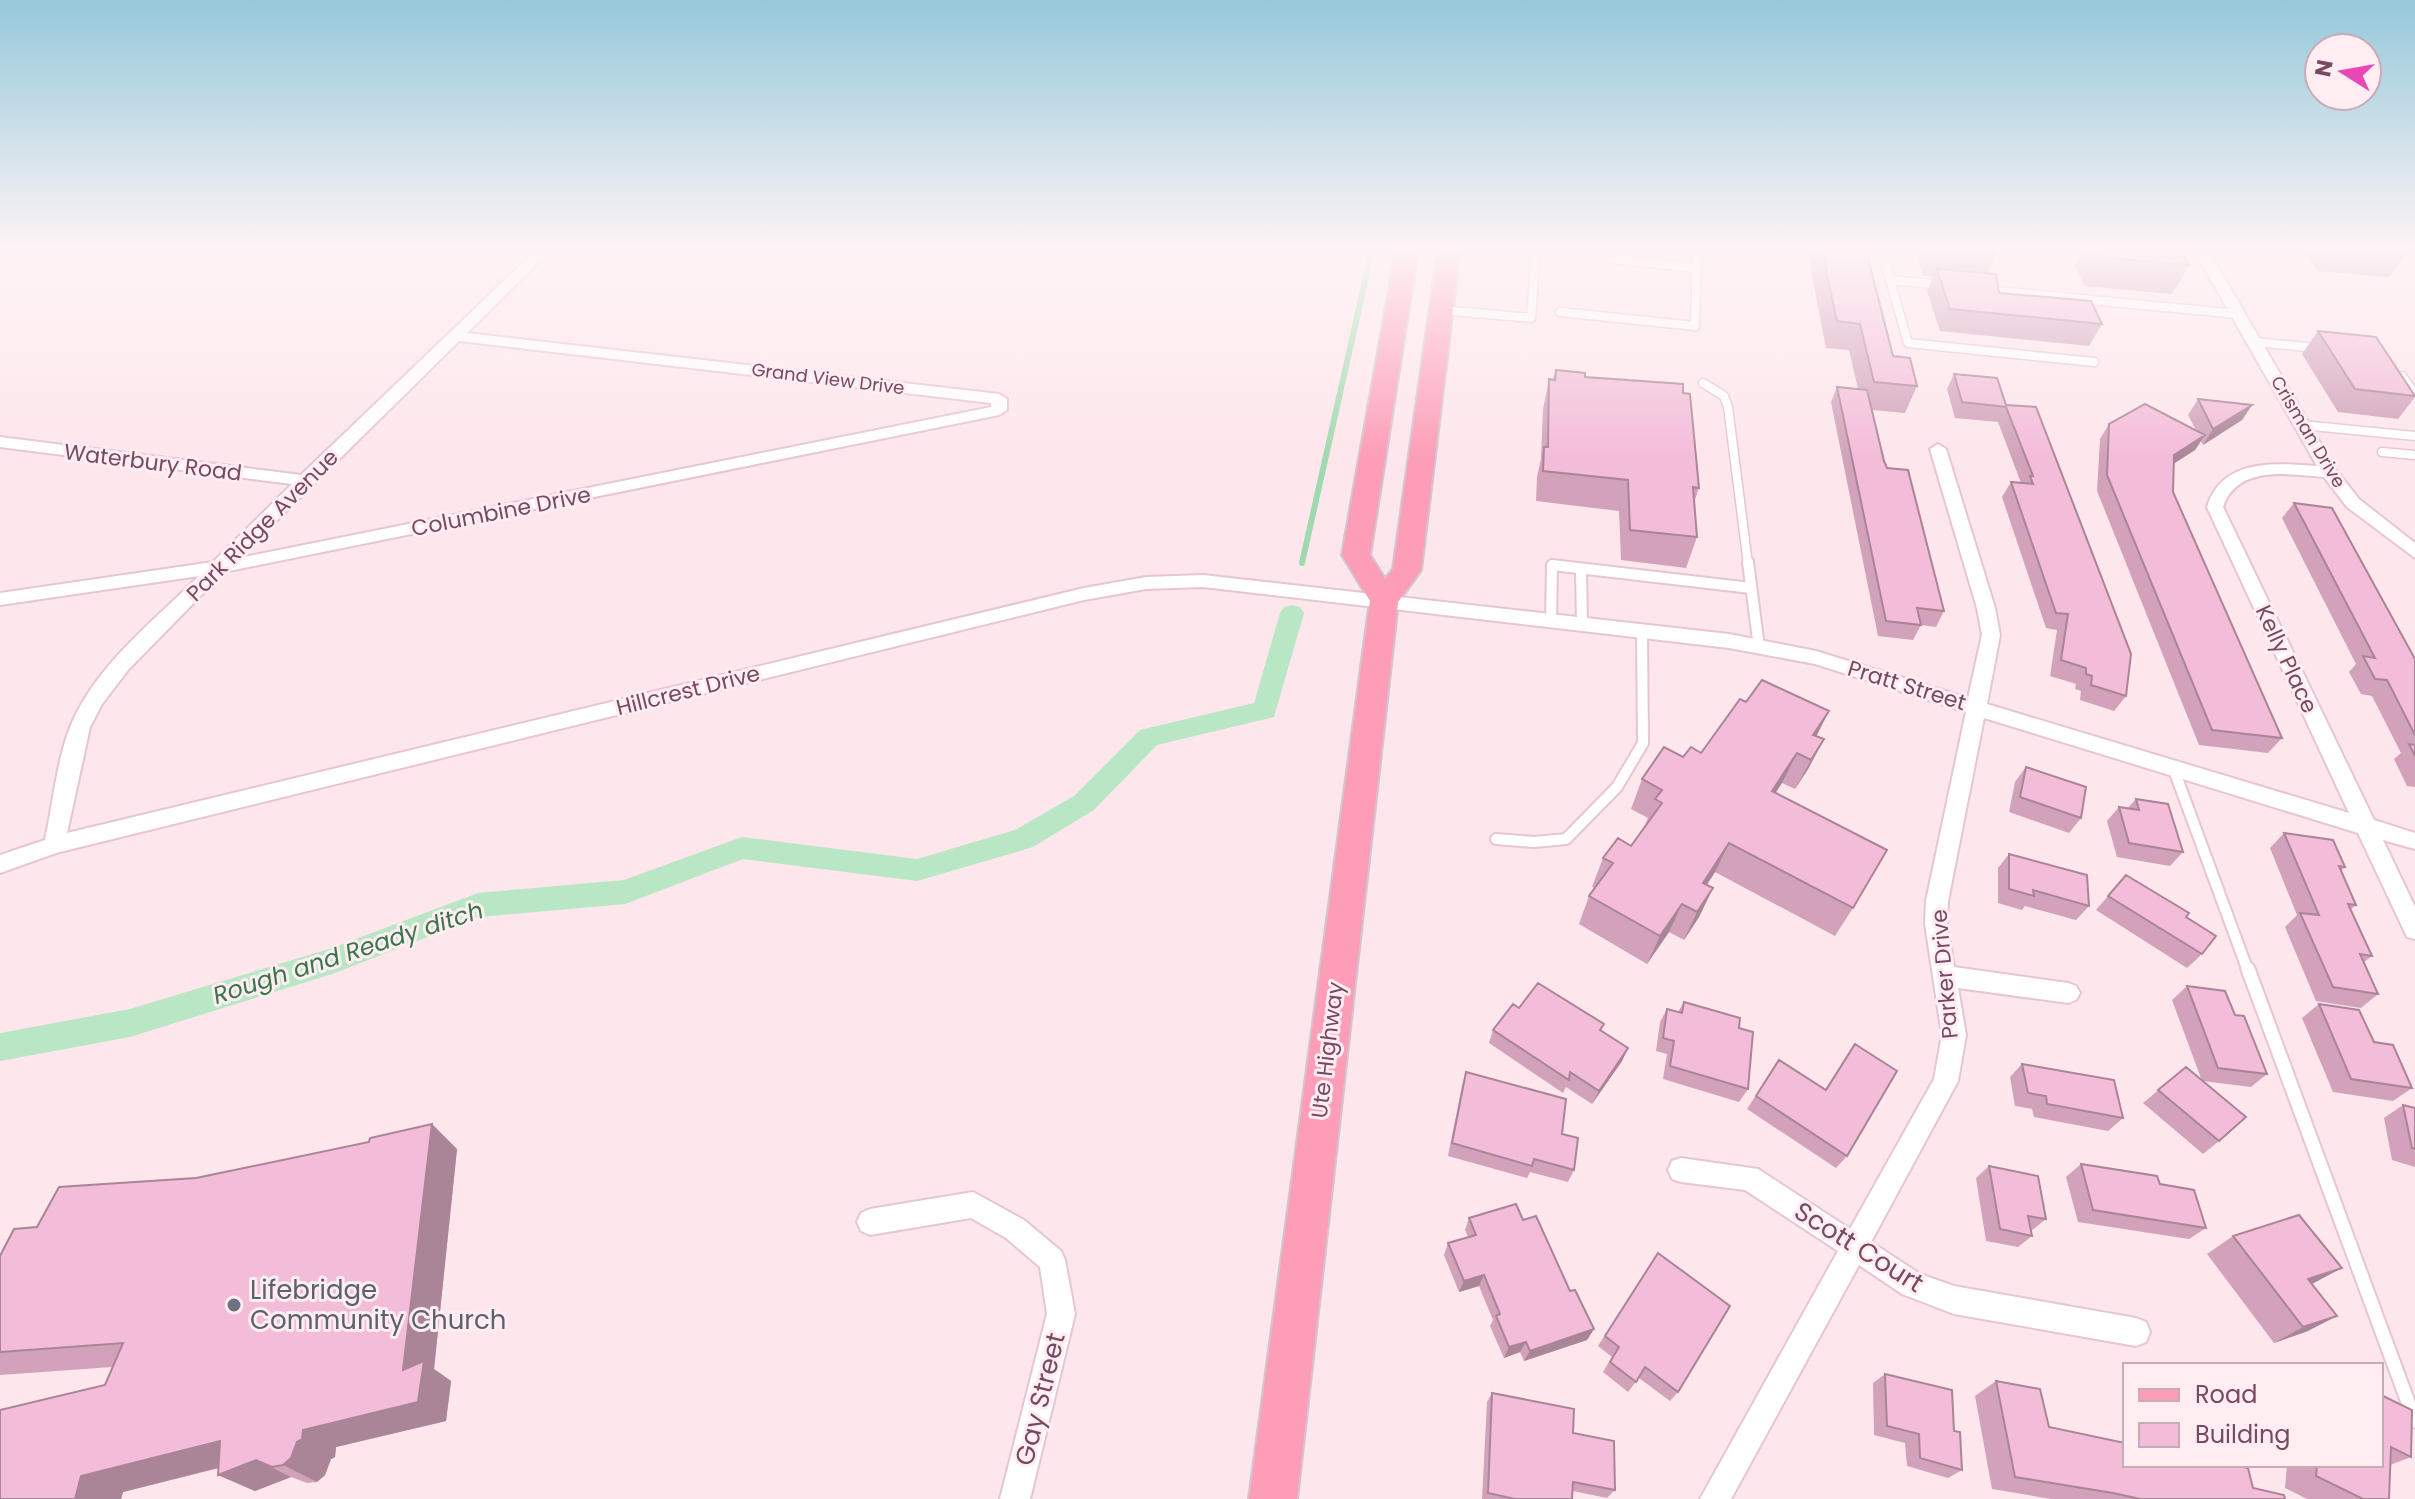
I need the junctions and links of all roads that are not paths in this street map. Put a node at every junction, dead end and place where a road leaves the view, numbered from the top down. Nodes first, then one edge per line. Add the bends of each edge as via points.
1 (472, 320) edge
2 (1395, 320) edge
3 (1439, 320) edge
4 (1637, 320) edge
5 (1695, 320) edge
6 (1901, 320) edge
7 (2242, 320) edge
8 (455, 336) junction
9 (2255, 342) junction
10 (2329, 349) edge
11 (2094, 362) dead end
12 (2397, 368) edge
13 (1703, 383) dead end
14 (2415, 394) edge
15 (999, 410) joint
16 (2302, 425) junction
17 (2415, 436) edge
18 (0, 442) edge
19 (1938, 449) dead end
20 (2382, 452) dead end
21 (2415, 455) edge
22 (2329, 472) junction
23 (305, 481) junction
24 (2415, 552) edge
25 (221, 567) junction
26 (1581, 570) junction
27 (1751, 588) junction
28 (0, 599) edge
29 (1384, 601) junction
30 (1551, 620) junction
31 (1582, 624) junction
32 (1642, 631) junction
33 (1759, 647) junction
34 (1978, 707) junction
35 (2174, 770) junction
36 (2366, 827) junction
37 (1496, 839) dead end
38 (2415, 841) edge
39 (54, 845) junction
40 (0, 864) edge
41 (2415, 930) edge
42 (1945, 976) junction
43 (2068, 993) dead end
44 (1681, 1170) dead end
45 (870, 1222) dead end
46 (1855, 1246) junction
47 (2136, 1332) dead end
48 (2415, 1421) edge
49 (1015, 1499) edge
50 (1273, 1499) edge
51 (1715, 1499) edge

1 - 8 street, Park Ridge Avenue
2 - 29 main road via 1356,555
3 - 29 main road, Ute Highway via 1407,570
4 - 5 lane via 1695,326
6 - 11 lane via 1908,343
7 - 9 street, Crisman Drive
8 - 15 street, Grand View Drive via 999,399
8 - 23 street, Park Ridge Avenue
9 - 10 lane
9 - 16 street, Crisman Drive
12 - 14 lane
13 - 27 lane via 1724,396 1728,407
15 - 25 street, Columbine Drive
16 - 17 lane
16 - 22 street, Crisman Drive
18 - 23 street, Waterbury Road
19 - 34 street, Parker Drive via 1991,635
20 - 21 lane
22 - 24 street, Crisman Drive via 2353,503
22 - 36 street, Kelly Place via 2238,475 2222,489 2215,507
23 - 25 street, Park Ridge Avenue
25 - 28 street, Columbine Drive
25 - 39 street, Park Ridge Avenue via 121,665 94,700 80,727
26 - 27 lane
26 - 30 lane via 1552,565
26 - 31 lane
27 - 33 lane
29 - 30 street, Pratt Street
29 - 39 street, Hillcrest Drive via 1203,581 1146,583 1084,594
29 - 50 main road, Ute Highway
30 - 31 street, Pratt Street
31 - 32 street, Pratt Street
32 - 33 street, Pratt Street
32 - 37 lane via 1643,743 1617,787 1566,839
33 - 34 street, Pratt Street via 1839,664
34 - 35 street, Pratt Street
34 - 42 street, Parker Drive via 1937,901
35 - 36 street, Pratt Street
35 - 48 lane
36 - 38 street, Pratt Street
36 - 41 street, Kelly Place
39 - 40 street, Hillcrest Drive
42 - 43 street
42 - 46 street, Parker Drive via 1954,1035 1946,1081
44 - 46 street, Scott Court via 1749,1178
45 - 49 street, Gay Street via 973,1205 1015,1229 1052,1260 1061,1314
46 - 47 street, Scott Court via 1912,1284 1954,1300
46 - 51 street, Parker Drive

